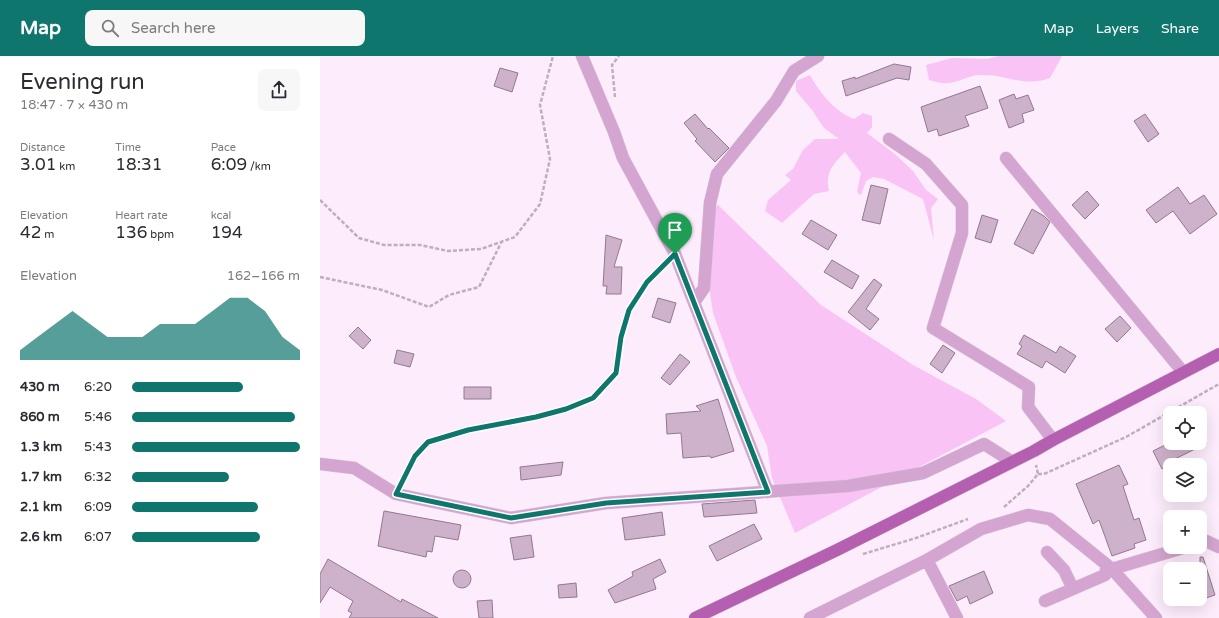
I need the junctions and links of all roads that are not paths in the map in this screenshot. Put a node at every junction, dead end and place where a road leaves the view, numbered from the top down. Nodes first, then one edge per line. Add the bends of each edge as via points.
1 (582, 56) edge
2 (818, 56) edge
3 (890, 139) dead end
4 (1006, 158) dead end
5 (695, 302) junction
6 (1219, 354) edge
7 (1184, 372) junction
8 (1053, 440) junction
9 (1011, 461) junction
10 (320, 464) edge
11 (768, 492) junction
12 (1207, 541) edge
13 (1219, 547) edge
14 (1047, 552) dead end
15 (1163, 553) edge
16 (927, 560) junction
17 (1109, 567) junction
18 (1073, 589) junction
19 (1045, 601) dead end
20 (695, 618) edge
21 (810, 618) edge
22 (957, 618) edge
23 (1156, 618) edge

1 - 5 street via 623,158 675,254
2 - 5 street via 794,71 776,101 717,174 710,203 704,288
3 - 8 street via 926,164 962,205 962,233 933,328 1029,387 1028,407
4 - 7 street
5 - 11 street
6 - 7 main road
7 - 8 main road
8 - 9 main road
9 - 11 street via 984,444 922,473 848,486
9 - 20 main road via 837,550
10 - 11 street via 354,468 396,494 511,518 606,503
12 - 13 street
14 - 18 street via 1064,570
15 - 17 street
16 - 17 street via 981,529 1028,515 1050,519
16 - 21 street
16 - 22 street
17 - 18 street via 1105,575
17 - 23 street
18 - 19 street

